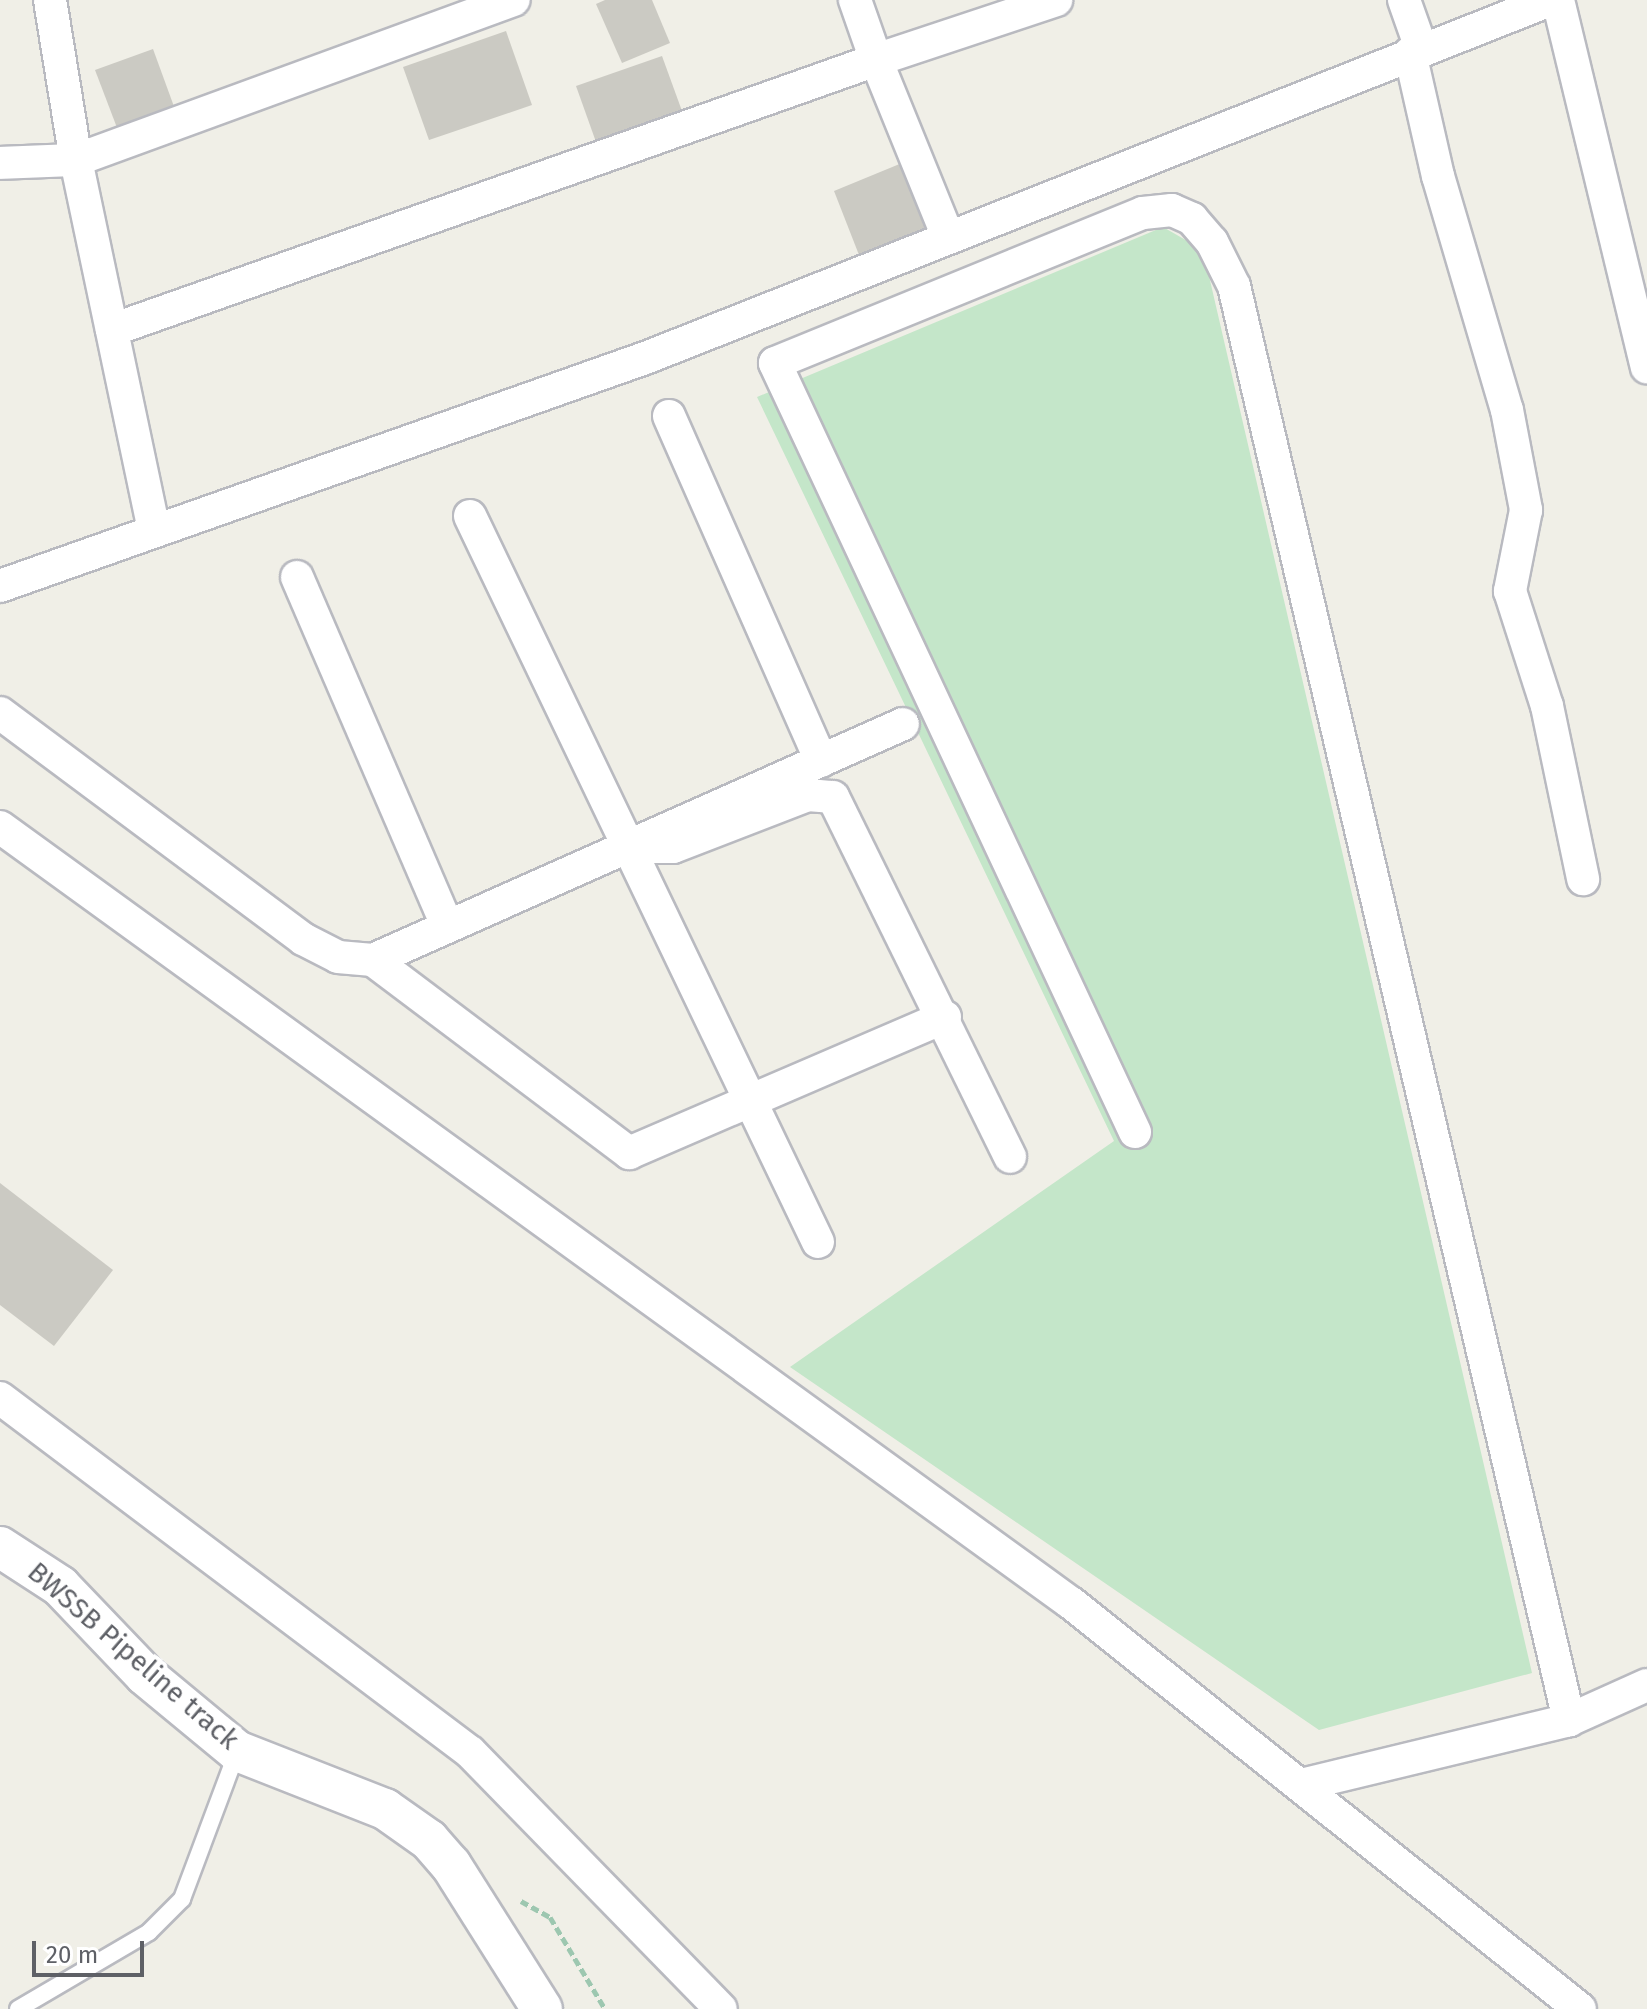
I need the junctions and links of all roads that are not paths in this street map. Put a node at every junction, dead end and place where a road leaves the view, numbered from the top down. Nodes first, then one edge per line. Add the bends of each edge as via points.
1 (50, 0) edge
2 (514, 0) edge
3 (855, 0) edge
4 (1056, 0) edge
5 (1404, 0) edge
6 (1550, 0) edge
7 (1558, 0) edge
8 (1415, 50) junction
9 (876, 60) junction
10 (76, 160) junction
11 (0, 163) edge
12 (948, 237) junction
13 (112, 330) junction
14 (1647, 367) edge
15 (669, 416) dead end
16 (470, 516) dead end
17 (154, 531) junction
18 (297, 577) dead end
19 (0, 586) edge
20 (0, 713) edge
21 (903, 724) dead end
22 (821, 761) junction
23 (0, 827) edge
24 (628, 847) junction
25 (1583, 879) dead end
26 (447, 926) junction
27 (373, 960) junction
28 (945, 1017) junction
29 (752, 1104) junction
30 (1135, 1132) dead end
31 (1010, 1157) dead end
32 (818, 1242) dead end
33 (0, 1398) edge
34 (0, 1547) edge
35 (1647, 1685) edge
36 (1569, 1720) junction
37 (237, 1751) junction
38 (1301, 1785) junction
39 (18, 2009) edge
40 (542, 2009) edge
41 (721, 2009) edge
42 (1580, 2009) edge

1 - 10 street
2 - 10 street
3 - 9 street
4 - 9 street
5 - 8 street
6 - 8 street
7 - 14 street
8 - 12 street
8 - 25 street via 1451,221 1507,410 1526,510 1510,591 1547,706
9 - 12 street
9 - 13 street
10 - 11 street
10 - 13 street
12 - 17 street via 648,357
13 - 17 street
15 - 22 street
16 - 24 street
17 - 19 street
18 - 26 street
20 - 27 street via 303,939 338,957
21 - 22 street
22 - 24 street
23 - 38 street via 1071,1603
24 - 26 street
24 - 28 street via 673,847 808,795 833,797
24 - 29 street
26 - 27 street
27 - 29 street via 629,1153
28 - 29 street
28 - 31 street
29 - 32 street
30 - 36 street via 775,363 1143,213 1172,210 1192,219 1212,242 1234,286
33 - 41 street via 470,1752
34 - 37 street, BWSSB Pipeline track via 60,1586 145,1675
35 - 36 street
36 - 38 street
37 - 39 lane via 182,1899 149,1932
37 - 40 street, BWSSB Pipeline track via 328,1783 406,1822 451,1865
38 - 42 street

